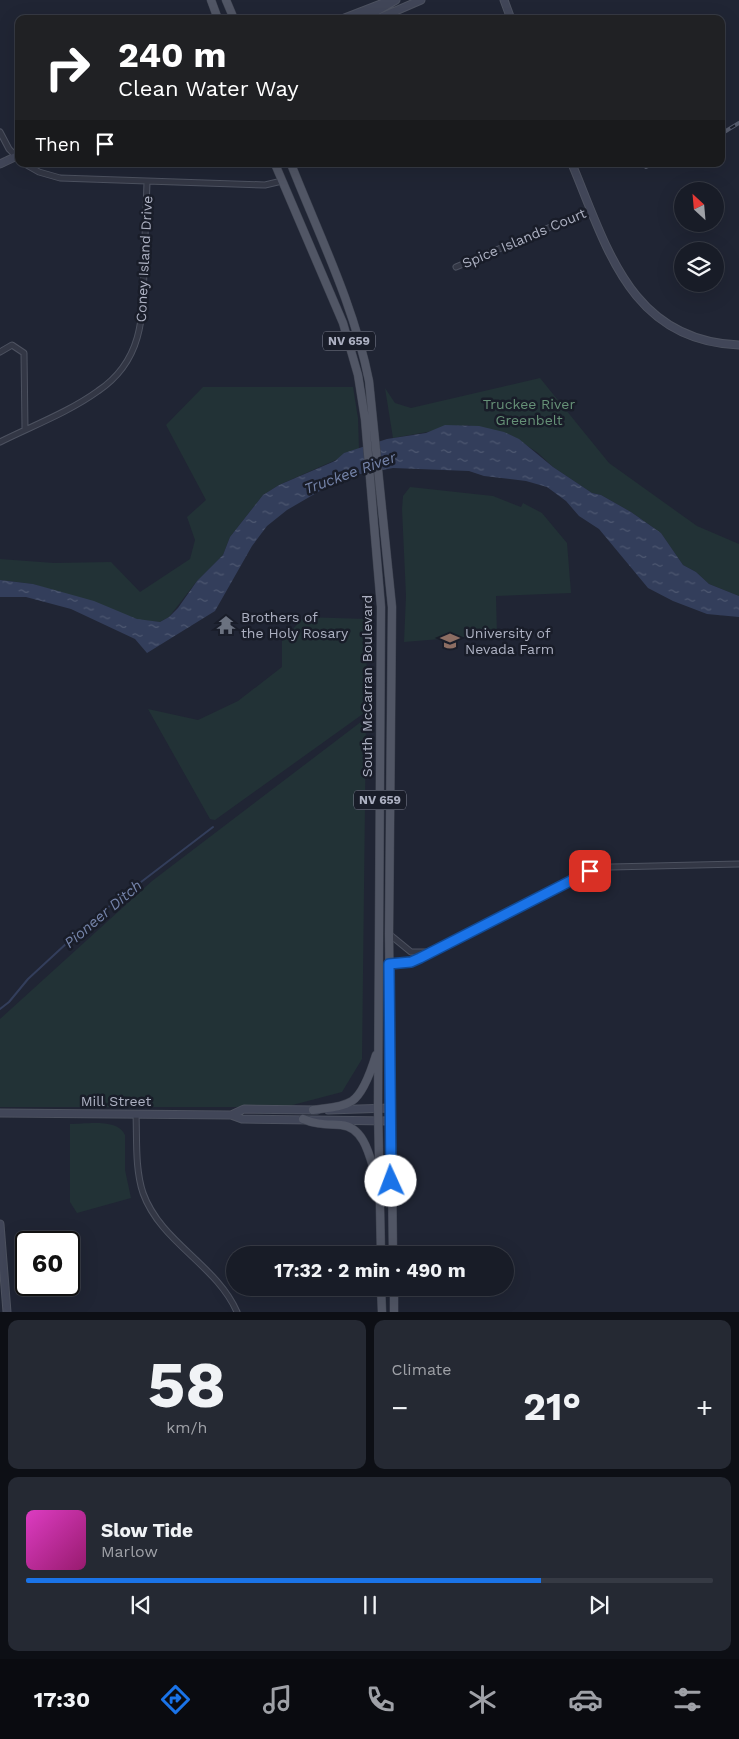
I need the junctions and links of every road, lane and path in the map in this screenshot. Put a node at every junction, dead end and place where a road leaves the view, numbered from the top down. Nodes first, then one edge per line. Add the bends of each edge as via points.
1 (226, 0) edge
2 (391, 0) edge
3 (396, 0) edge
4 (421, 0) edge
5 (504, 0) edge
6 (212, 3) edge
7 (216, 15) edge
8 (232, 15) edge
9 (352, 15) edge
10 (370, 15) edge
11 (386, 15) edge
12 (510, 15) edge
13 (0, 132) edge
14 (15, 153) edge
15 (15, 158) edge
16 (0, 164) edge
17 (30, 167) edge
18 (276, 167) edge
19 (292, 167) edge
20 (573, 167) edge
21 (282, 180) junction
22 (148, 182) junction
23 (592, 210) junction
24 (456, 267) dead end
25 (739, 345) edge
26 (0, 352) edge
27 (370, 427) junction
28 (25, 429) junction
29 (0, 442) edge
30 (380, 648) junction
31 (392, 648) junction
32 (739, 864) edge
33 (389, 934) junction
34 (431, 951) junction
35 (389, 964) junction
36 (378, 1048) junction
37 (390, 1108) junction
38 (378, 1109) junction
39 (313, 1110) junction
40 (0, 1113) edge
41 (136, 1114) junction
42 (231, 1115) junction
43 (303, 1119) junction
44 (378, 1121) junction
45 (390, 1121) junction
46 (380, 1186) junction
47 (0, 1224) edge
48 (381, 1246) edge
49 (393, 1246) edge
50 (382, 1296) edge
51 (394, 1296) edge
52 (6, 1312) edge
53 (237, 1312) edge
54 (382, 1312) edge
55 (394, 1312) edge

1 - 8 main road
2 - 9 main road
3 - 10 main road
4 - 11 main road
5 - 12 main road
6 - 7 main road
13 - 14 street
15 - 16 main road
17 - 22 street via 60,178
18 - 21 main road, South McCarran Boulevard / NV 659
19 - 27 main road, South McCarran Boulevard / NV 659 via 356,328 369,381
20 - 23 main road
21 - 22 street via 265,185
21 - 27 main road, South McCarran Boulevard / NV 659 via 343,323
22 - 28 street, Coney Island Drive via 143,316 133,350 123,367 99,390
23 - 24 street, Spice Islands Court
23 - 25 main road via 619,274 646,307 662,320 691,335 711,342
26 - 28 street via 12,345 24,353
27 - 30 main road, South McCarran Boulevard / NV 659
27 - 31 main road, South McCarran Boulevard / NV 659 via 390,572
28 - 29 street, Coney Island Drive
30 - 31 main road
30 - 36 main road, South McCarran Boulevard / NV 659
31 - 33 main road, South McCarran Boulevard / NV 659
32 - 34 street via 611,867 590,871
33 - 34 street via 411,952 423,954
33 - 35 main road, South McCarran Boulevard / NV 659
34 - 35 street via 415,960
35 - 37 main road, South McCarran Boulevard / NV 659
36 - 38 main road, South McCarran Boulevard / NV 659
36 - 39 main road via 370,1073 354,1100
37 - 38 main road, Mill Street
37 - 45 main road, South McCarran Boulevard / NV 659
38 - 39 main road, Mill Street
38 - 44 main road, South McCarran Boulevard / NV 659
39 - 42 main road, Mill Street via 244,1109
40 - 41 main road, Mill Street
41 - 42 main road, Mill Street
41 - 53 street via 138,1170 149,1206 163,1227 219,1282
42 - 43 main road, Mill Street
43 - 44 main road, Mill Street
43 - 46 main road via 317,1125 342,1125 356,1131 364,1143
44 - 45 main road, Mill Street
44 - 46 main road, South McCarran Boulevard / NV 659
45 - 49 main road, South McCarran Boulevard / NV 659
46 - 48 main road, South McCarran Boulevard / NV 659
47 - 52 main road
50 - 54 main road
51 - 55 main road

